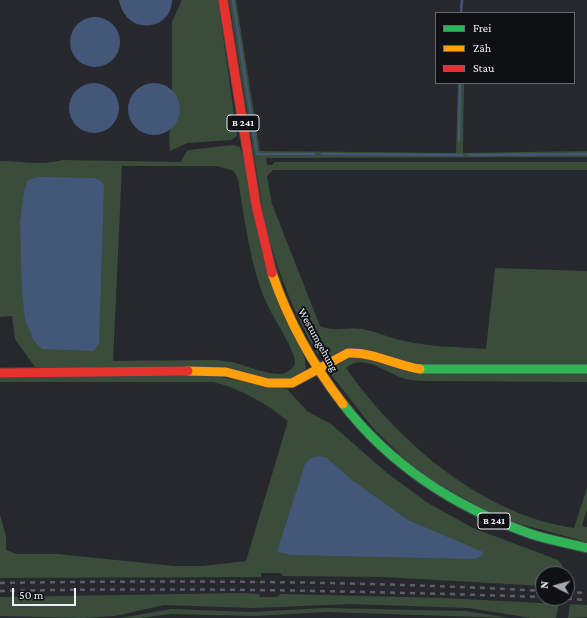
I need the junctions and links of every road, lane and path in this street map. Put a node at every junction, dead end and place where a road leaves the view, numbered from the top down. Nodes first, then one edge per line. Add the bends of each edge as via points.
1 (223, 0) edge
2 (318, 369) junction
3 (587, 369) edge
4 (0, 373) edge
5 (587, 548) edge

1 - 2 main road, Westumgehung / B 241 via 262,233 276,282
2 - 3 main road via 348,353 366,352 407,367 427,370
2 - 4 main road via 283,385 227,373 201,371
2 - 5 main road, Westumgehung / B 241 via 356,420 390,456 411,473 469,510 491,520 542,538

